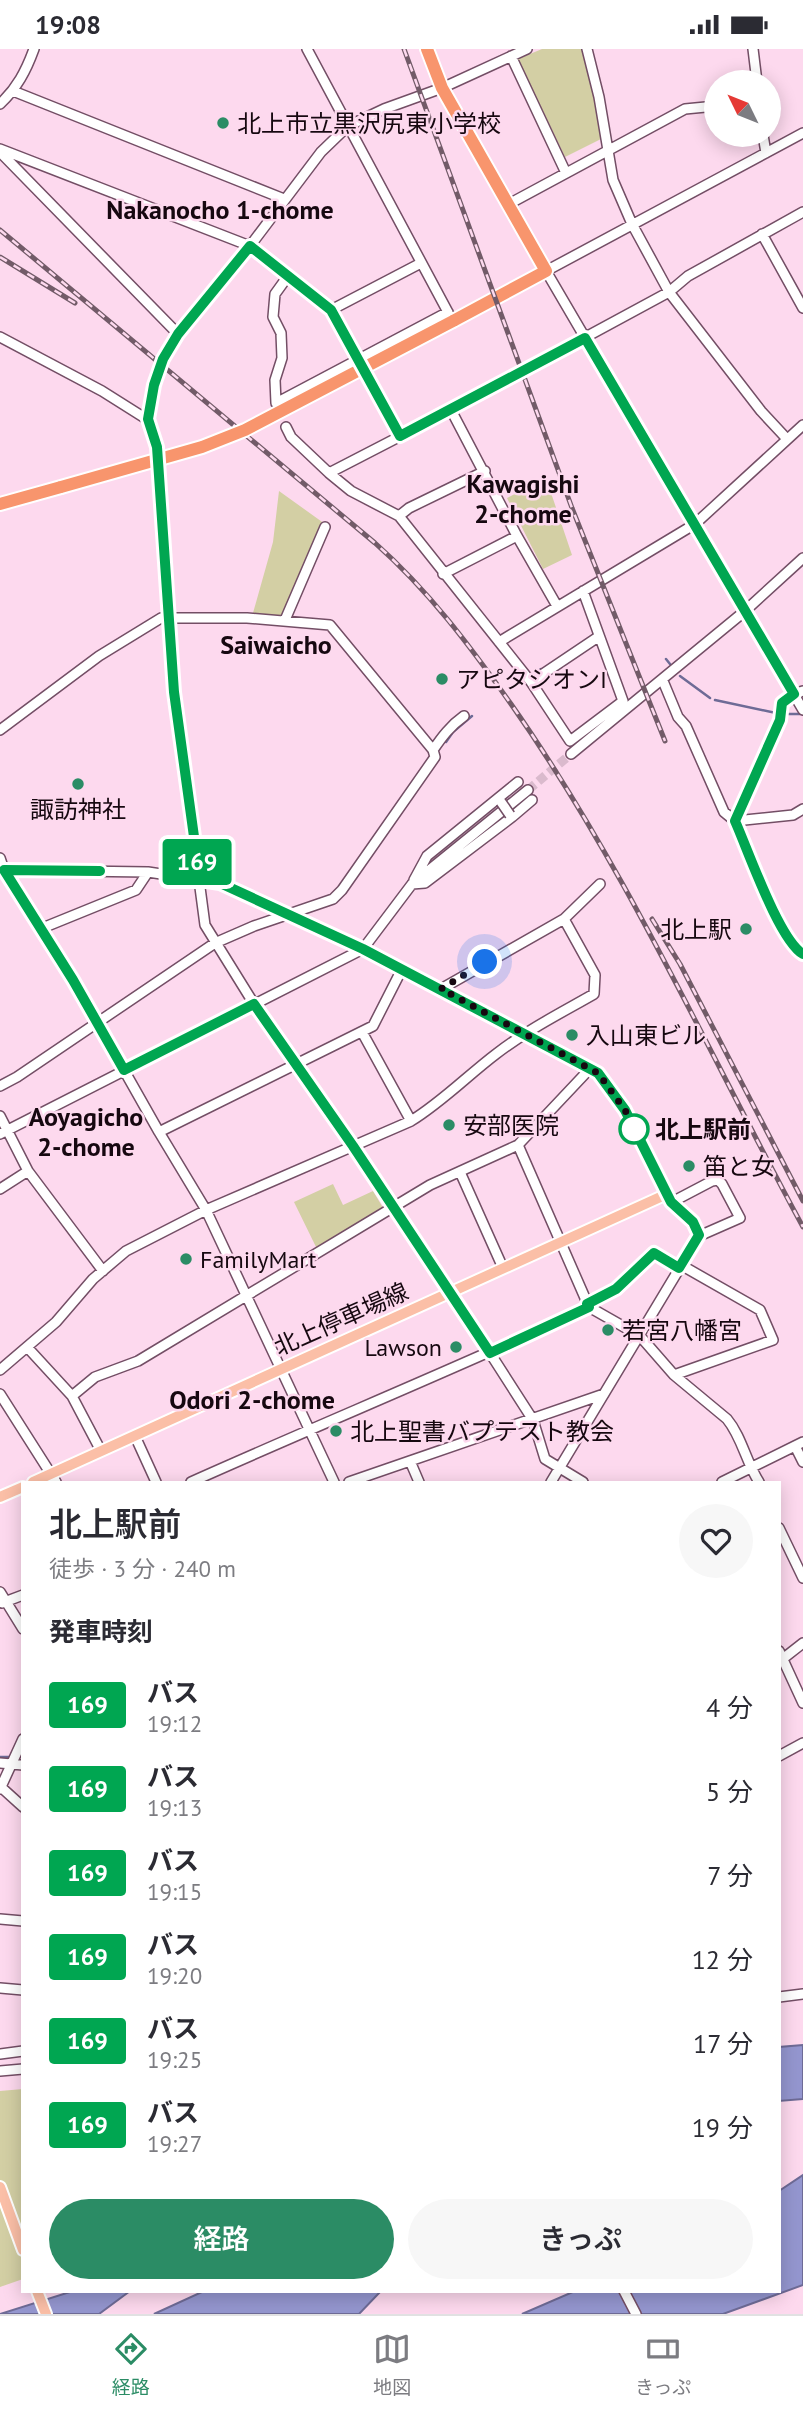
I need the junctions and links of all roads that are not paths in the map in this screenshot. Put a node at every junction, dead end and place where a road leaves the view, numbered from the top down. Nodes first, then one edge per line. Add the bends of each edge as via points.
1 (34, 49) edge
2 (307, 49) edge
3 (427, 49) edge
4 (527, 49) edge
5 (587, 49) edge
6 (753, 49) edge
7 (511, 56) junction
8 (756, 70) edge
9 (442, 87) junction
10 (13, 91) junction
11 (0, 104) edge
12 (704, 107) edge
13 (348, 126) junction
14 (803, 133) edge
15 (765, 147) edge
16 (608, 150) junction
17 (0, 151) edge
18 (766, 153) junction
19 (566, 173) junction
20 (284, 199) junction
21 (507, 205) junction
22 (803, 212) edge
23 (632, 224) junction
24 (762, 234) junction
25 (250, 246) junction
26 (421, 263) junction
27 (546, 271) junction
28 (288, 276) junction
29 (669, 292) junction
30 (803, 309) edge
31 (331, 310) junction
32 (450, 317) junction
33 (178, 334) junction
34 (0, 337) edge
35 (585, 338) junction
36 (359, 359) junction
37 (451, 410) junction
38 (148, 419) junction
39 (803, 425) edge
40 (286, 428) dead end
41 (400, 436) junction
42 (787, 439) junction
43 (485, 471) junction
44 (329, 473) junction
45 (0, 504) edge
46 (399, 516) junction
47 (695, 524) junction
48 (325, 527) dead end
49 (517, 536) junction
50 (803, 558) edge
51 (443, 573) junction
52 (583, 591) junction
53 (557, 606) junction
54 (745, 611) junction
55 (170, 619) junction
56 (285, 620) junction
57 (598, 637) junction
58 (499, 642) junction
59 (663, 681) junction
60 (531, 682) junction
61 (799, 692) edge
62 (803, 710) edge
63 (464, 716) dead end
64 (0, 730) edge
65 (433, 750) junction
66 (571, 754) tunnel mouth
67 (518, 782) tunnel mouth
68 (528, 790) tunnel mouth
69 (499, 800) junction
70 (532, 800) tunnel mouth
71 (803, 809) edge
72 (511, 816) junction
73 (735, 821) junction
74 (0, 858) edge
75 (2, 871) edge
76 (148, 872) junction
77 (200, 880) junction
78 (412, 884) junction
79 (600, 884) dead end
80 (289, 914) junction
81 (564, 919) junction
82 (40, 929) junction
83 (215, 943) junction
84 (363, 949) junction
85 (803, 954) edge
86 (402, 969) junction
87 (441, 989) junction
88 (254, 1004) junction
89 (98, 1024) junction
90 (362, 1032) junction
91 (523, 1034) junction
92 (295, 1065) junction
93 (588, 1068) junction
94 (124, 1070) junction
95 (0, 1086) edge
96 (0, 1116) edge
97 (411, 1121) junction
98 (3, 1132) edge
99 (159, 1132) junction
100 (518, 1145) junction
101 (353, 1146) junction
102 (28, 1171) junction
103 (460, 1172) junction
104 (0, 1189) edge
105 (669, 1198) junction
106 (394, 1209) junction
107 (206, 1210) junction
108 (699, 1235) junction
109 (560, 1242) junction
110 (680, 1267) junction
111 (502, 1268) junction
112 (103, 1271) junction
113 (450, 1292) junction
114 (246, 1295) junction
115 (588, 1305) junction
116 (640, 1336) junction
117 (27, 1347) junction
118 (490, 1353) junction
119 (281, 1369) junction
120 (0, 1370) edge
121 (674, 1375) junction
122 (0, 1394) edge
123 (604, 1394) junction
124 (72, 1396) junction
125 (533, 1420) junction
126 (309, 1430) junction
127 (135, 1436) junction
128 (799, 1444) edge
129 (101, 1451) junction
130 (410, 1461) junction
131 (803, 1462) edge
132 (751, 1468) junction
133 (559, 1469) junction
134 (53, 1478) edge
135 (156, 1481) edge
136 (193, 1481) edge
137 (334, 1481) edge
138 (352, 1481) edge
139 (419, 1481) edge
140 (552, 1481) edge
141 (581, 1481) edge
142 (724, 1481) edge
143 (758, 1481) edge
144 (21, 1488) edge
145 (0, 1497) edge
146 (781, 1532) edge
147 (803, 1578) edge
148 (0, 1592) edge
149 (21, 1596) edge
150 (3, 1602) edge
151 (21, 1626) edge
152 (803, 1643) edge
153 (781, 1656) edge
154 (781, 1659) edge
155 (803, 1703) edge
156 (803, 1743) edge
157 (21, 1744) edge
158 (781, 1755) edge
159 (0, 1763) edge
160 (12, 1765) junction
161 (21, 1765) edge
162 (1, 1789) edge
163 (21, 1805) edge
164 (0, 1919) edge
165 (21, 1921) edge
166 (0, 1988) edge
167 (21, 1990) edge
168 (803, 1994) edge
169 (781, 1997) edge
170 (21, 2051) edge
171 (0, 2054) edge
172 (21, 2069) edge
173 (0, 2071) edge
174 (0, 2187) edge
175 (21, 2245) edge
176 (38, 2293) edge
177 (625, 2293) edge
178 (46, 2314) edge
179 (636, 2314) edge

1 - 10 street
2 - 13 street
3 - 9 highway
4 - 7 street
5 - 16 street
6 - 8 street
7 - 9 street
7 - 19 street
9 - 13 street
9 - 21 highway
10 - 11 street
10 - 20 street
12 - 16 street via 684,109
13 - 20 street
13 - 26 street
14 - 18 street
15 - 18 street
16 - 19 street
16 - 23 street via 613,180
17 - 25 street
17 - 33 street
18 - 23 street
19 - 21 street
20 - 25 street
21 - 27 highway
22 - 24 street
23 - 27 street
23 - 29 street
24 - 29 street via 688,276
24 - 30 street
25 - 28 street
25 - 33 street
26 - 31 street
26 - 32 street
27 - 32 highway
27 - 35 street
28 - 31 street
28 - 36 street via 275,294 273,317 281,333 282,358 275,380 276,403
29 - 35 street
29 - 42 street
31 - 36 street
32 - 36 street
32 - 45 highway, bridge via 237,433
33 - 38 street via 159,368
34 - 38 street
35 - 37 street
35 - 47 street
36 - 41 street
37 - 41 street
37 - 43 street
38 - 55 street via 157,447
39 - 42 street
40 - 44 street
41 - 44 street
42 - 47 street
43 - 46 street
43 - 49 street
44 - 46 street via 351,491
46 - 51 street
47 - 52 street
47 - 54 street
48 - 56 street
49 - 51 street
49 - 53 street
50 - 54 street
51 - 58 street
52 - 53 street
52 - 57 street
53 - 58 street
54 - 59 street
54 - 61 street
55 - 56 street
55 - 64 street via 161,618 99,656
55 - 77 street via 174,692
56 - 65 street via 330,625
57 - 60 street
57 - 60 street via 623,701 570,741
58 - 60 street
59 - 66 street
59 - 73 street via 724,812
61 - 62 street
61 - 73 street via 782,703 780,720
63 - 65 street via 450,726
65 - 80 street via 435,757 342,890 333,899
67 - 69 street
68 - 78 street
69 - 72 street, bridge
69 - 78 street via 426,856
70 - 72 street
71 - 73 street via 793,815
72 - 78 street via 425,883
73 - 85 street via 782,928
74 - 75 street
75 - 76 street
75 - 82 street
76 - 77 street
76 - 82 street via 136,890
77 - 80 street via 220,883
77 - 83 street via 205,925
78 - 84 street
79 - 81 street
80 - 83 street
80 - 84 street
81 - 87 street
81 - 91 street via 595,975 594,994
82 - 89 street
83 - 88 street
83 - 89 street
84 - 86 street
84 - 88 street
86 - 87 street
86 - 90 street via 373,1026
87 - 91 street
88 - 92 street
88 - 94 street
89 - 94 street
89 - 95 street
90 - 92 street
90 - 97 street
91 - 93 street
91 - 97 street
92 - 99 street
92 - 101 street
93 - 100 street
93 - 105 street via 598,1073 625,1110
94 - 98 street
94 - 99 street
96 - 98 street
97 - 101 street
98 - 102 street
99 - 107 street
100 - 103 street
100 - 109 street
101 - 106 street
101 - 107 street
102 - 104 street
102 - 112 street
103 - 106 street
103 - 111 street
105 - 108 street via 693,1222
105 - 108 street via 712,1181 722,1184 740,1218
105 - 109 main road, 北上停車場線
106 - 113 street
106 - 114 street
107 - 112 street via 126,1251
107 - 114 street
108 - 110 street
109 - 111 main road, 北上停車場線
109 - 115 street
110 - 115 street via 654,1253 616,1289
110 - 116 street
110 - 121 street via 760,1310 773,1340
111 - 113 main road, 北上停車場線
112 - 117 street
113 - 118 street
113 - 119 main road, 北上停車場線
114 - 119 street
114 - 124 street via 138,1361 95,1377
115 - 116 street
115 - 118 street
116 - 121 street
116 - 123 street
117 - 120 street
117 - 124 street
118 - 125 street
118 - 126 street
119 - 126 street
119 - 127 main road, 北上停車場線
121 - 132 street via 734,1427
122 - 134 street
123 - 125 street
123 - 133 street
124 - 129 street
125 - 130 street
125 - 133 street via 545,1459
126 - 136 street
126 - 137 street
127 - 129 main road, 北上停車場線
127 - 135 street
128 - 131 street
128 - 132 street
129 - 134 main road, 北上停車場線
130 - 138 street
130 - 139 street
132 - 142 street
132 - 143 street
133 - 140 street
133 - 141 street
144 - 145 main road
146 - 147 street
148 - 150 street
149 - 150 street
150 - 151 street
152 - 153 street
154 - 155 street
156 - 158 street
157 - 160 street
159 - 160 street
160 - 161 street
160 - 162 street
162 - 163 street
164 - 165 street
166 - 167 street
168 - 169 street
170 - 171 street
172 - 173 street
174 - 175 main road
176 - 178 main road
177 - 179 street

